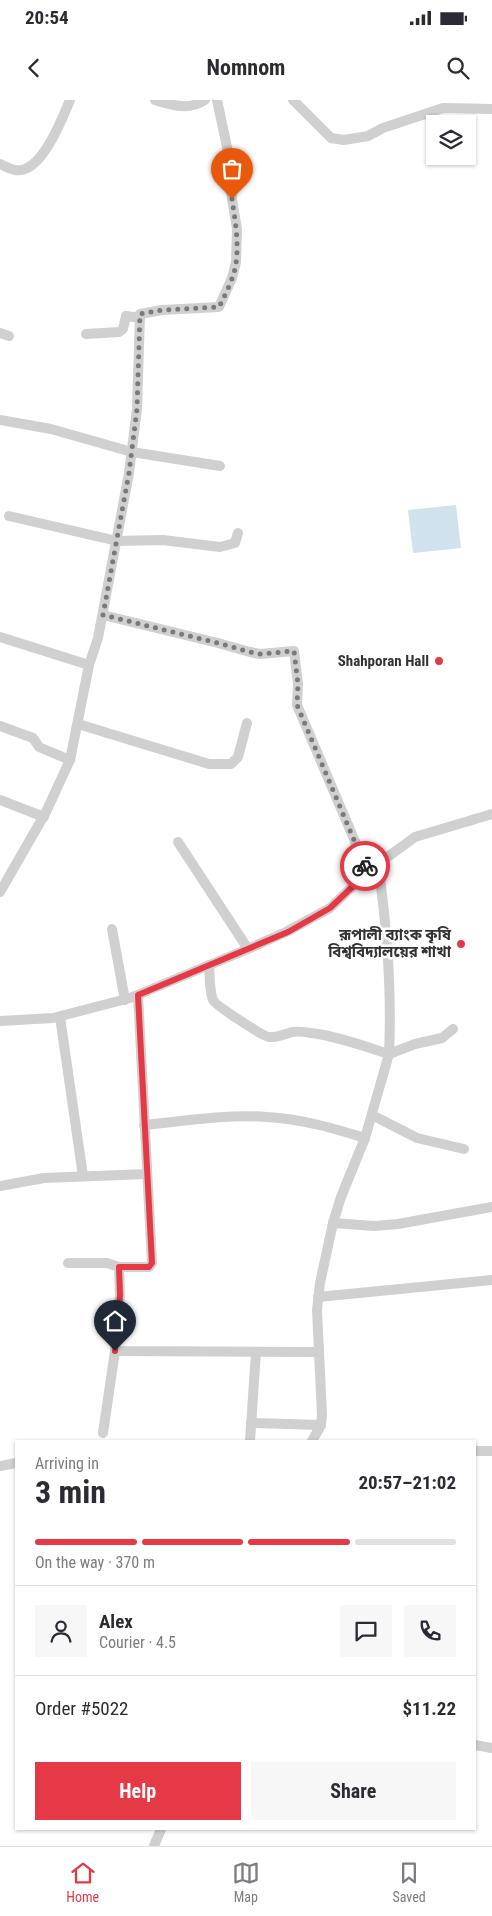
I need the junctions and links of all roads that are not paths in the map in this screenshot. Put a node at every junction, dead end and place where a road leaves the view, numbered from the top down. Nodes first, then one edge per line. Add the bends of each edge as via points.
1 (70, 100) edge
2 (155, 100) edge
3 (205, 100) edge
4 (217, 100) edge
5 (293, 100) edge
6 (492, 109) edge
7 (0, 164) edge
8 (140, 318) junction
9 (86, 334) dead end
10 (0, 420) edge
11 (132, 452) junction
12 (220, 466) dead end
13 (8, 516) dead end
14 (238, 533) dead end
15 (117, 541) junction
16 (103, 615) junction
17 (0, 637) edge
18 (88, 665) junction
19 (247, 723) dead end
20 (78, 724) junction
21 (0, 726) edge
22 (70, 760) junction
23 (0, 800) edge
24 (492, 814) edge
25 (44, 817) junction
26 (178, 842) dead end
27 (378, 864) junction
28 (368, 872) junction
29 (1, 888) edge
30 (112, 928) dead end
31 (248, 949) junction
32 (209, 965) junction
33 (138, 995) junction
34 (125, 1000) junction
35 (60, 1017) junction
36 (0, 1021) edge
37 (453, 1029) dead end
38 (389, 1054) junction
39 (372, 1115) junction
40 (144, 1125) junction
41 (365, 1138) junction
42 (464, 1149) dead end
43 (147, 1174) junction
44 (83, 1176) junction
45 (0, 1186) edge
46 (492, 1207) edge
47 (333, 1223) junction
48 (68, 1263) dead end
49 (119, 1267) junction
50 (492, 1280) edge
51 (318, 1297) junction
52 (115, 1351) junction
53 (256, 1352) junction
54 (320, 1352) junction
55 (251, 1423) junction
56 (320, 1425) junction
57 (103, 1433) dead end
58 (250, 1440) edge
59 (312, 1440) edge
60 (476, 1451) edge
61 (492, 1451) edge
62 (15, 1463) edge
63 (0, 1466) edge
64 (476, 1745) edge
65 (492, 1748) edge
66 (161, 1830) edge
67 (154, 1846) edge

1 - 7 street via 55,136 31,167 16,171
2 - 3 street via 181,108
4 - 8 street via 227,147 237,228 232,278 219,307 162,310 140,314
5 - 6 street via 331,138 344,140 368,136 442,108
8 - 9 street via 126,316 120,332
8 - 11 street
10 - 11 street via 51,429
11 - 12 street
11 - 15 street
13 - 15 street
14 - 15 street via 235,543 220,547 163,540
15 - 16 street
16 - 18 street
16 - 28 street via 260,654 294,651 297,705
17 - 18 street
18 - 20 street
19 - 20 street via 238,757 232,764 209,764
20 - 22 street
21 - 22 street via 33,738 40,747
22 - 25 street
23 - 25 street
24 - 27 street via 415,838
25 - 29 street
26 - 31 street
27 - 28 street
27 - 38 street via 390,971
28 - 31 street via 330,908 288,932
30 - 34 street
31 - 32 street
32 - 33 street
32 - 38 street via 213,1000 260,1035 270,1038 294,1032 311,1033
33 - 34 street
33 - 40 street
34 - 35 street
35 - 36 street
35 - 44 street
37 - 38 street via 442,1038
38 - 39 street
39 - 41 street
39 - 42 street via 417,1138
40 - 41 street via 267,1117 325,1126
40 - 43 street
41 - 47 street
43 - 44 street
43 - 49 street via 152,1263 149,1267
44 - 45 street via 44,1178
46 - 47 street via 398,1224
47 - 51 street
48 - 49 street via 106,1263
49 - 52 street
50 - 51 street
51 - 54 street
52 - 53 street
52 - 57 street
53 - 54 street
53 - 55 street
54 - 56 street
55 - 56 street
55 - 58 street
56 - 59 street
60 - 61 street
62 - 63 street
64 - 65 street
66 - 67 street

